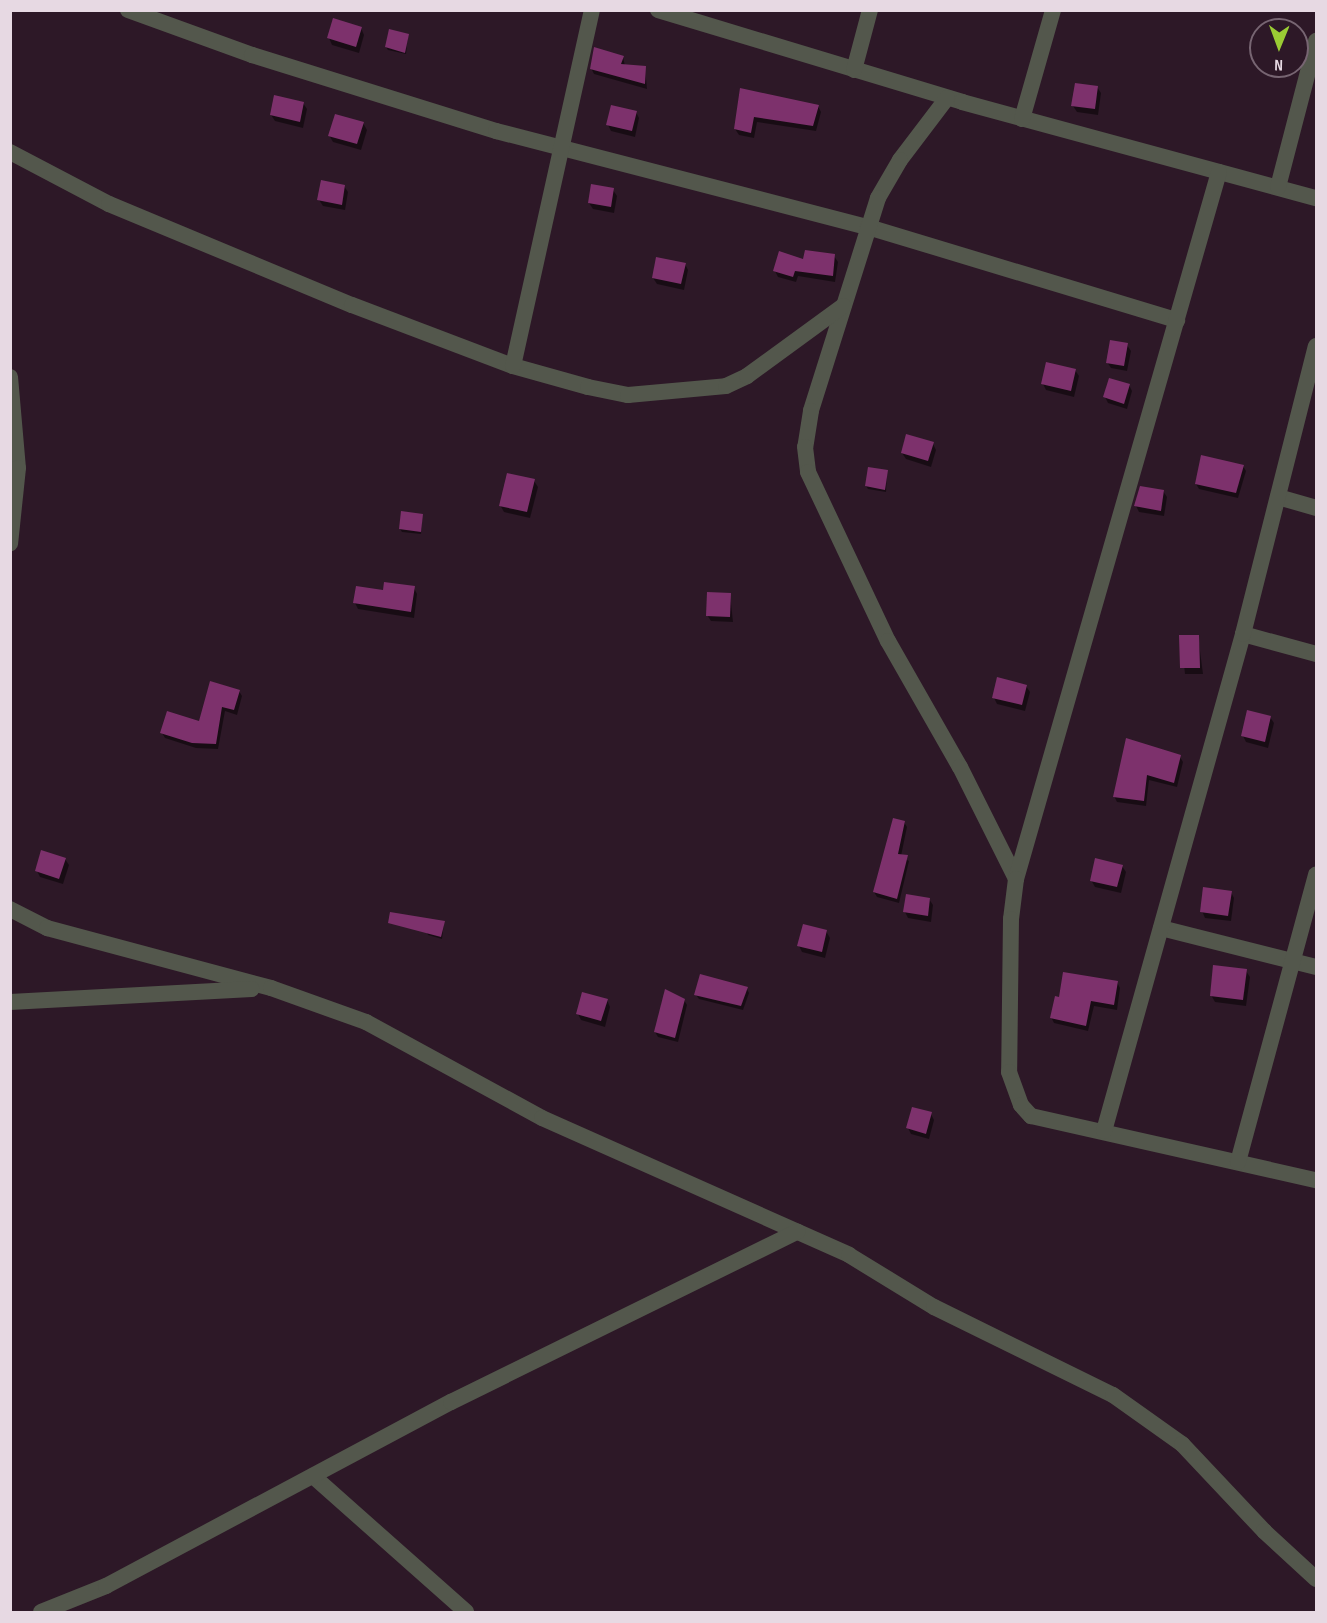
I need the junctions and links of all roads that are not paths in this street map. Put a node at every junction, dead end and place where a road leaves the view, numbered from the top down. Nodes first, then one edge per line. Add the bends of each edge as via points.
1 (128, 10) edge
2 (592, 10) edge
3 (658, 10) edge
4 (870, 10) edge
5 (1053, 10) edge
6 (1317, 41) edge
7 (854, 70) junction
8 (947, 98) junction
9 (1022, 118) junction
10 (563, 149) junction
11 (10, 152) edge
12 (1219, 172) junction
13 (1278, 187) junction
14 (1317, 198) edge
15 (868, 227) junction
16 (843, 306) junction
17 (1177, 320) junction
18 (1316, 352) edge
19 (513, 366) junction
20 (10, 377) edge
21 (1278, 498) junction
22 (1317, 508) edge
23 (10, 544) edge
24 (1243, 634) junction
25 (1317, 654) edge
26 (1317, 874) edge
27 (1016, 879) junction
28 (10, 909) edge
29 (1161, 928) junction
30 (1291, 961) junction
31 (1317, 968) edge
32 (271, 988) junction
33 (10, 1002) edge
34 (1104, 1131) junction
35 (1238, 1162) junction
36 (1317, 1180) edge
37 (797, 1232) junction
38 (313, 1476) junction
39 (1317, 1579) edge
40 (41, 1612) edge
41 (466, 1612) edge

1 - 10 street via 263,58
2 - 10 street
3 - 7 street
4 - 7 street
5 - 9 street
6 - 13 street
7 - 8 street
8 - 9 street
8 - 15 street via 900,160
9 - 12 street
10 - 15 street
10 - 19 street
11 - 19 street via 109,204 209,247
12 - 13 street
12 - 17 street
13 - 14 street
15 - 16 street
15 - 17 street
16 - 19 street via 747,376 726,386 628,394
16 - 27 street via 811,411 805,447 808,472 888,641 960,767
17 - 27 street
18 - 21 street
20 - 23 street via 18,468
21 - 22 street
21 - 24 street
24 - 25 street
24 - 29 street
26 - 30 street
27 - 34 street via 1011,919 1009,1072 1021,1105 1031,1116
28 - 32 street via 47,928
29 - 30 street
29 - 34 street
30 - 31 street
30 - 35 street
32 - 33 street
32 - 37 street via 366,1022 542,1118
34 - 35 street
35 - 36 street
37 - 38 street via 451,1402
37 - 39 street via 849,1255 934,1306 1113,1395 1182,1444 1264,1531
38 - 40 street via 106,1586
38 - 41 street

